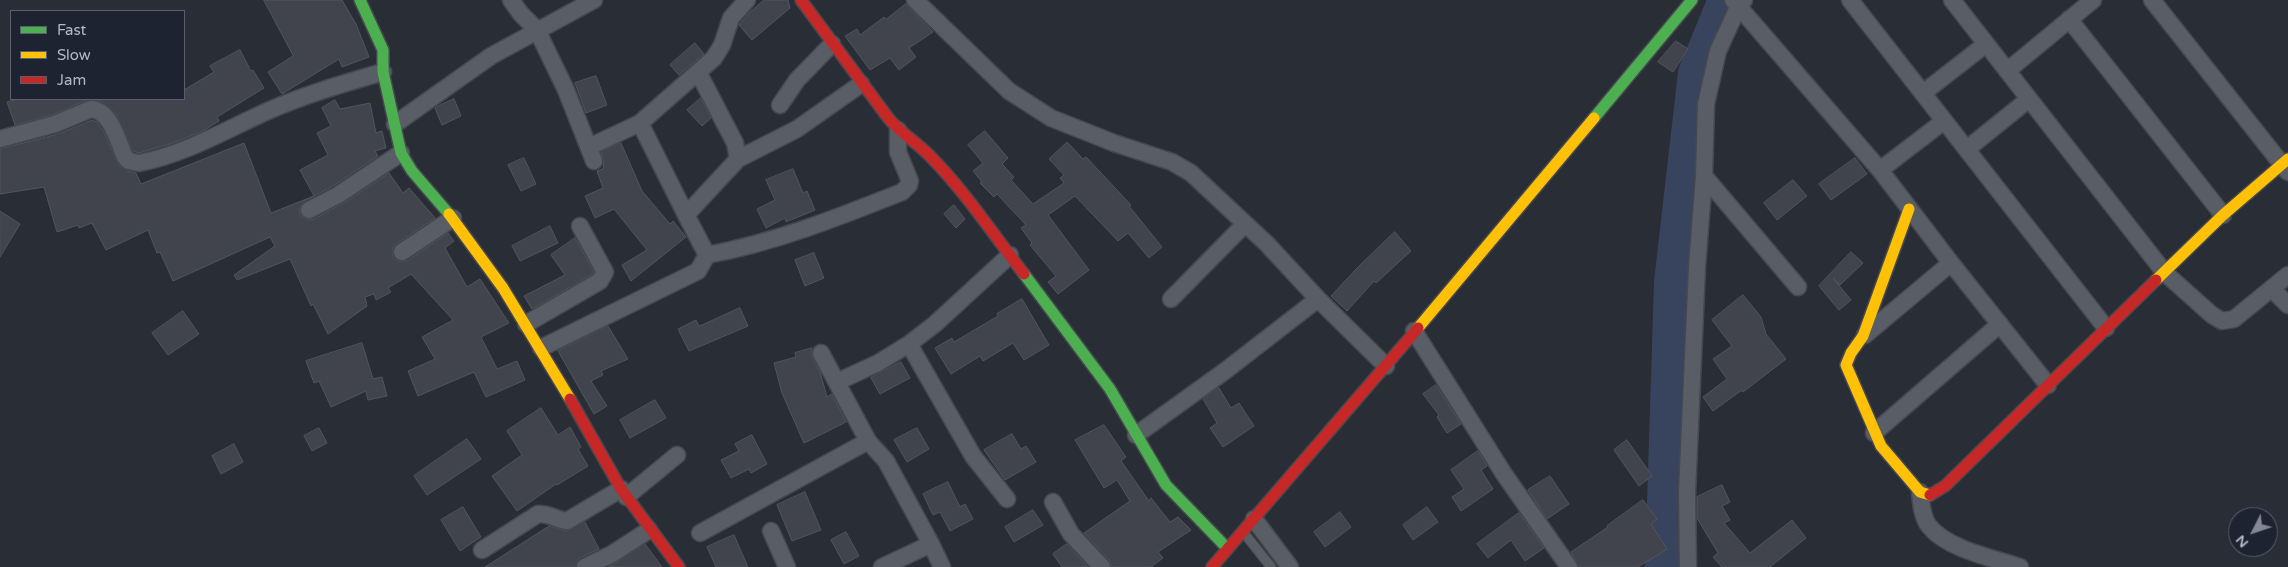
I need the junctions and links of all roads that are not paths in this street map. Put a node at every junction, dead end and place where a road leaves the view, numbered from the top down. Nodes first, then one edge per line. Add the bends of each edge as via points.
1 (360, 0) edge
2 (511, 0) edge
3 (594, 0) edge
4 (747, 0) edge
5 (801, 0) edge
6 (915, 0) edge
7 (1692, 0) edge
8 (1850, 0) edge
9 (1952, 0) edge
10 (2093, 0) edge
11 (2152, 0) edge
12 (1739, 2) edge
13 (2069, 20) junction
14 (537, 30) junction
15 (832, 44) junction
16 (1986, 44) junction
17 (2006, 71) junction
18 (383, 72) junction
19 (698, 72) junction
20 (861, 84) junction
21 (1923, 93) junction
22 (2028, 99) junction
23 (780, 105) dead end
24 (1944, 121) junction
25 (640, 123) junction
26 (395, 124) junction
27 (898, 130) junction
28 (0, 139) edge
29 (1966, 149) junction
30 (401, 153) junction
31 (738, 159) junction
32 (2286, 165) edge
33 (1880, 170) junction
34 (1704, 176) junction
35 (1909, 209) junction
36 (309, 210) dead end
37 (686, 215) junction
38 (2223, 215) junction
39 (453, 218) junction
40 (1245, 224) junction
41 (580, 226) dead end
42 (402, 252) dead end
43 (708, 255) junction
44 (1010, 255) junction
45 (1950, 263) junction
46 (2165, 273) junction
47 (2288, 275) edge
48 (1798, 287) dead end
49 (2272, 289) junction
50 (1171, 299) dead end
51 (1318, 299) junction
52 (2288, 305) edge
53 (526, 324) junction
54 (2000, 324) junction
55 (2106, 328) junction
56 (1414, 331) junction
57 (1863, 336) junction
58 (909, 344) junction
59 (541, 348) junction
60 (821, 353) dead end
61 (1386, 366) junction
62 (837, 382) junction
63 (2048, 385) junction
64 (1874, 433) junction
65 (1136, 434) junction
66 (868, 441) junction
67 (677, 455) dead end
68 (1920, 492) junction
69 (624, 494) junction
70 (1007, 499) dead end
71 (1053, 502) dead end
72 (1248, 525) junction
73 (649, 530) junction
74 (771, 531) dead end
75 (700, 532) dead end
76 (932, 544) junction
77 (1227, 548) junction
78 (482, 550) dead end
79 (586, 567) edge
80 (679, 567) edge
81 (787, 567) edge
82 (882, 567) edge
83 (942, 567) edge
84 (1102, 567) edge
85 (1212, 567) edge
86 (1271, 567) edge
87 (1290, 567) edge
88 (1569, 567) edge
89 (1688, 567) edge
90 (2020, 567) edge

1 - 18 street via 383,50
2 - 14 street
3 - 14 street
4 - 19 street via 731,18 714,58
5 - 15 street
6 - 40 street via 1009,91 1051,118 1191,172
7 - 56 street
8 - 21 street
9 - 16 street
10 - 13 street
11 - 32 street
12 - 33 street
12 - 34 street via 1718,51 1706,104
13 - 17 street
13 - 38 street
14 - 25 street via 592,154
14 - 26 street via 491,56
15 - 20 street
15 - 23 street via 797,80
16 - 17 street
16 - 21 street
17 - 22 street
18 - 26 street
18 - 28 street via 272,109 198,144 139,163 125,157 106,115 96,109 38,130
19 - 25 street
19 - 31 street via 735,143
20 - 27 street
20 - 31 street via 798,129
21 - 24 street
22 - 29 street
22 - 46 street
24 - 29 street
24 - 33 street
25 - 37 street
26 - 30 street
27 - 43 street via 898,152 910,181 902,192 833,219 736,250
27 - 44 street via 928,154
29 - 55 street
30 - 36 street via 338,195
30 - 39 street via 412,172
31 - 37 street
32 - 38 street
33 - 35 street
34 - 48 street
34 - 89 street via 1687,492
35 - 45 street
35 - 57 street
37 - 43 street
38 - 46 street
39 - 42 street
39 - 53 street
40 - 50 street
40 - 51 street
41 - 53 street via 605,272 600,281
43 - 59 street via 698,271
44 - 58 street
44 - 65 street via 1100,376
45 - 54 street
45 - 57 street
46 - 49 street via 2222,321 2238,317
46 - 55 street
47 - 49 street
49 - 52 street
51 - 61 street
51 - 65 street
53 - 59 street
54 - 63 street
54 - 64 street
55 - 63 street
56 - 61 street
56 - 88 street via 1504,474
57 - 64 street via 1846,365
58 - 62 street
58 - 70 street via 973,456
59 - 69 street
60 - 62 street
61 - 72 street
62 - 66 street
63 - 68 street via 1945,486 1930,495
64 - 68 street
65 - 77 street via 1166,485
66 - 75 street
66 - 76 street via 886,461
67 - 69 street
68 - 90 street via 1928,524 1939,536 1953,545
69 - 73 street
69 - 78 street via 567,521 546,513 538,514
71 - 84 street via 1071,534
72 - 77 street
72 - 86 lane
72 - 87 street
73 - 79 street
73 - 80 street
74 - 81 street
76 - 82 street
76 - 83 street
77 - 85 street

